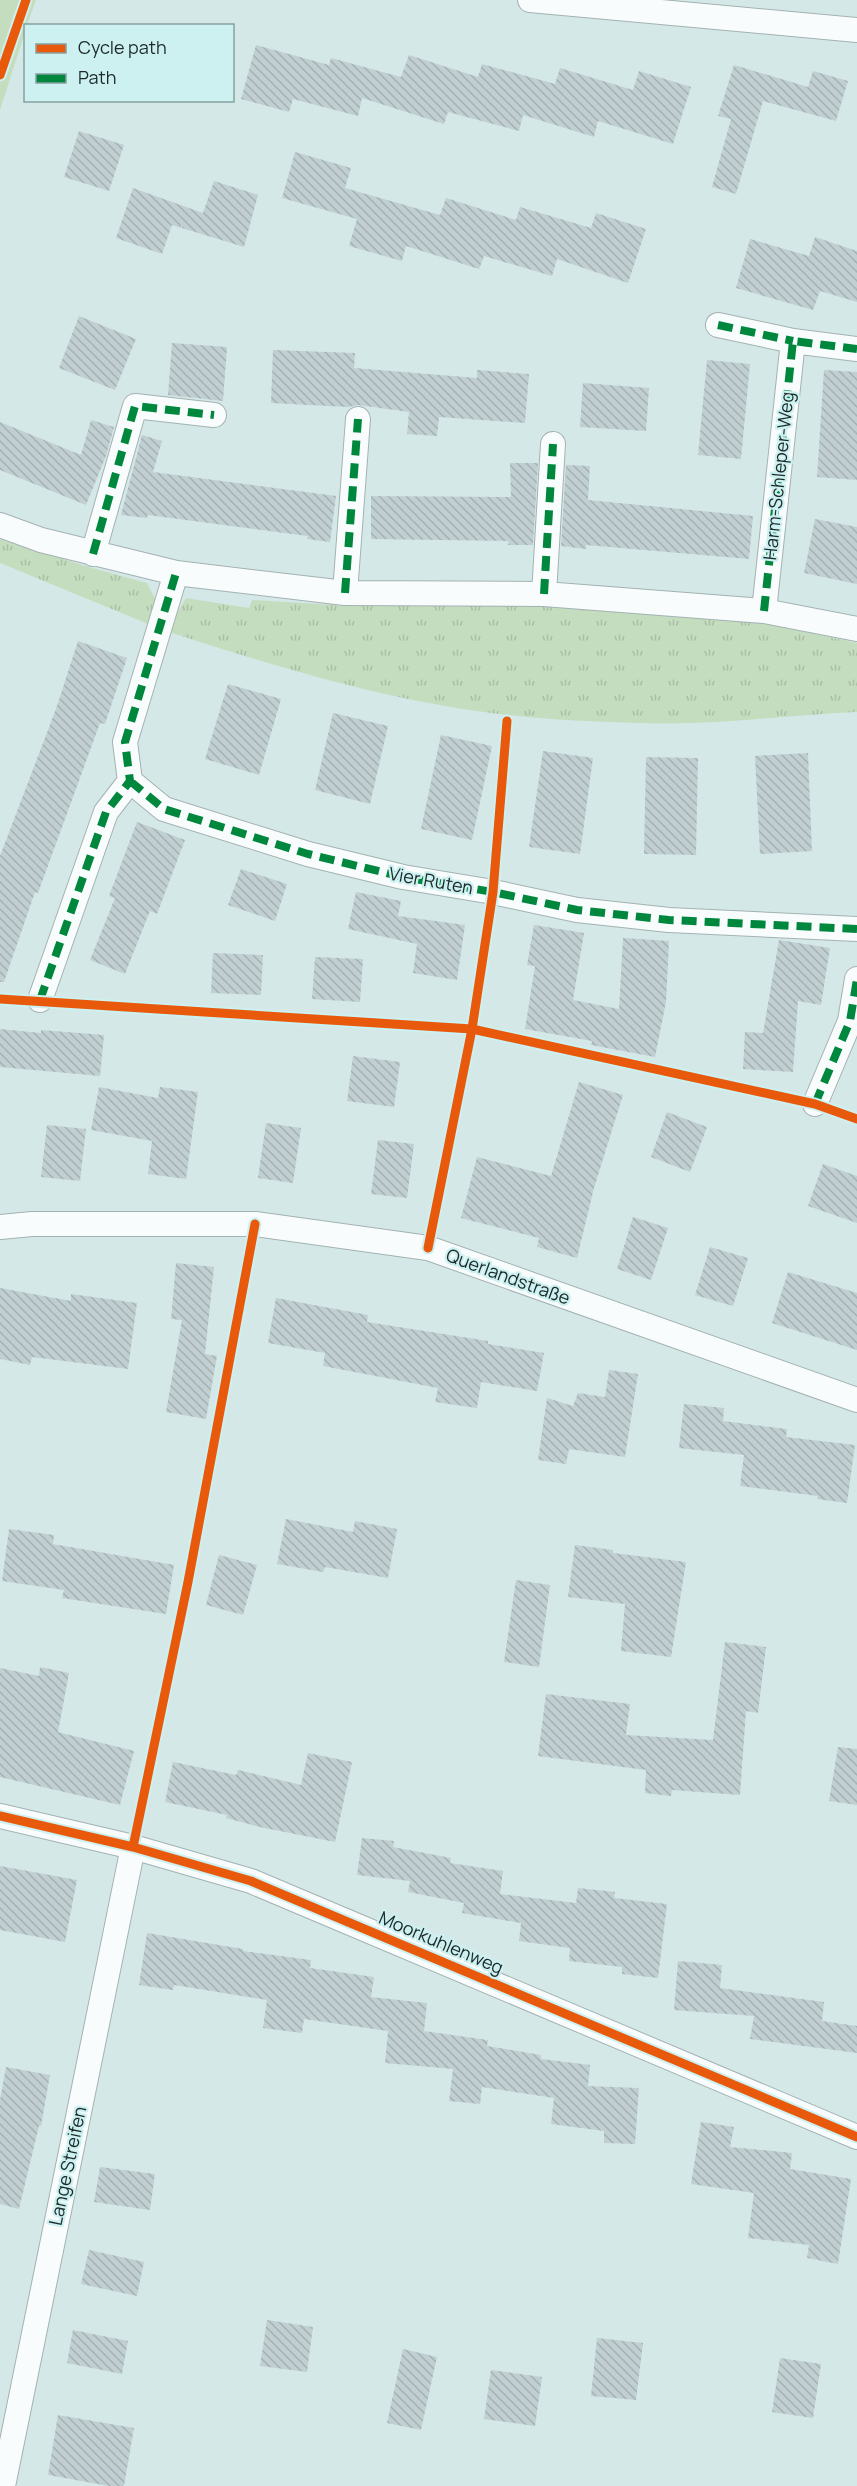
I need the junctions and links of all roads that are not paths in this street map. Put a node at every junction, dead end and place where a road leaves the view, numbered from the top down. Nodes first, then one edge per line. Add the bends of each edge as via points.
1 (530, 0) edge
2 (857, 30) edge
3 (718, 325) dead end
4 (793, 341) junction
5 (857, 349) edge
6 (214, 415) dead end
7 (358, 419) dead end
8 (554, 444) dead end
9 (0, 525) edge
10 (93, 554) junction
11 (176, 573) junction
12 (345, 593) junction
13 (544, 594) junction
14 (764, 611) junction
15 (857, 629) edge
16 (130, 781) junction
17 (857, 929) edge
18 (857, 979) edge
19 (40, 1000) dead end
20 (815, 1104) dead end
21 (0, 1227) edge
22 (857, 1400) edge
23 (0, 1816) edge
24 (133, 1847) junction
25 (857, 2137) edge
26 (6, 2439) edge
27 (3, 2486) edge

1 - 2 street
3 - 4 street
4 - 5 street
4 - 14 street, Harm-Schleper-Weg
6 - 10 street via 135,406
7 - 12 street
8 - 13 street
9 - 10 street
10 - 11 street
11 - 12 street
11 - 16 street via 125,742
12 - 13 street
13 - 14 street
14 - 15 street
16 - 17 street, Vier Ruten via 164,809 308,854 402,877 577,910 669,920
16 - 19 street via 106,812
18 - 20 street via 850,1021
21 - 22 street, Querlandstraße via 255,1224 428,1248
23 - 24 street, Moorkuhlenweg
24 - 25 street, Moorkuhlenweg via 251,1881
24 - 26 street, Lange Streifen
26 - 27 street, Lange Streifen

